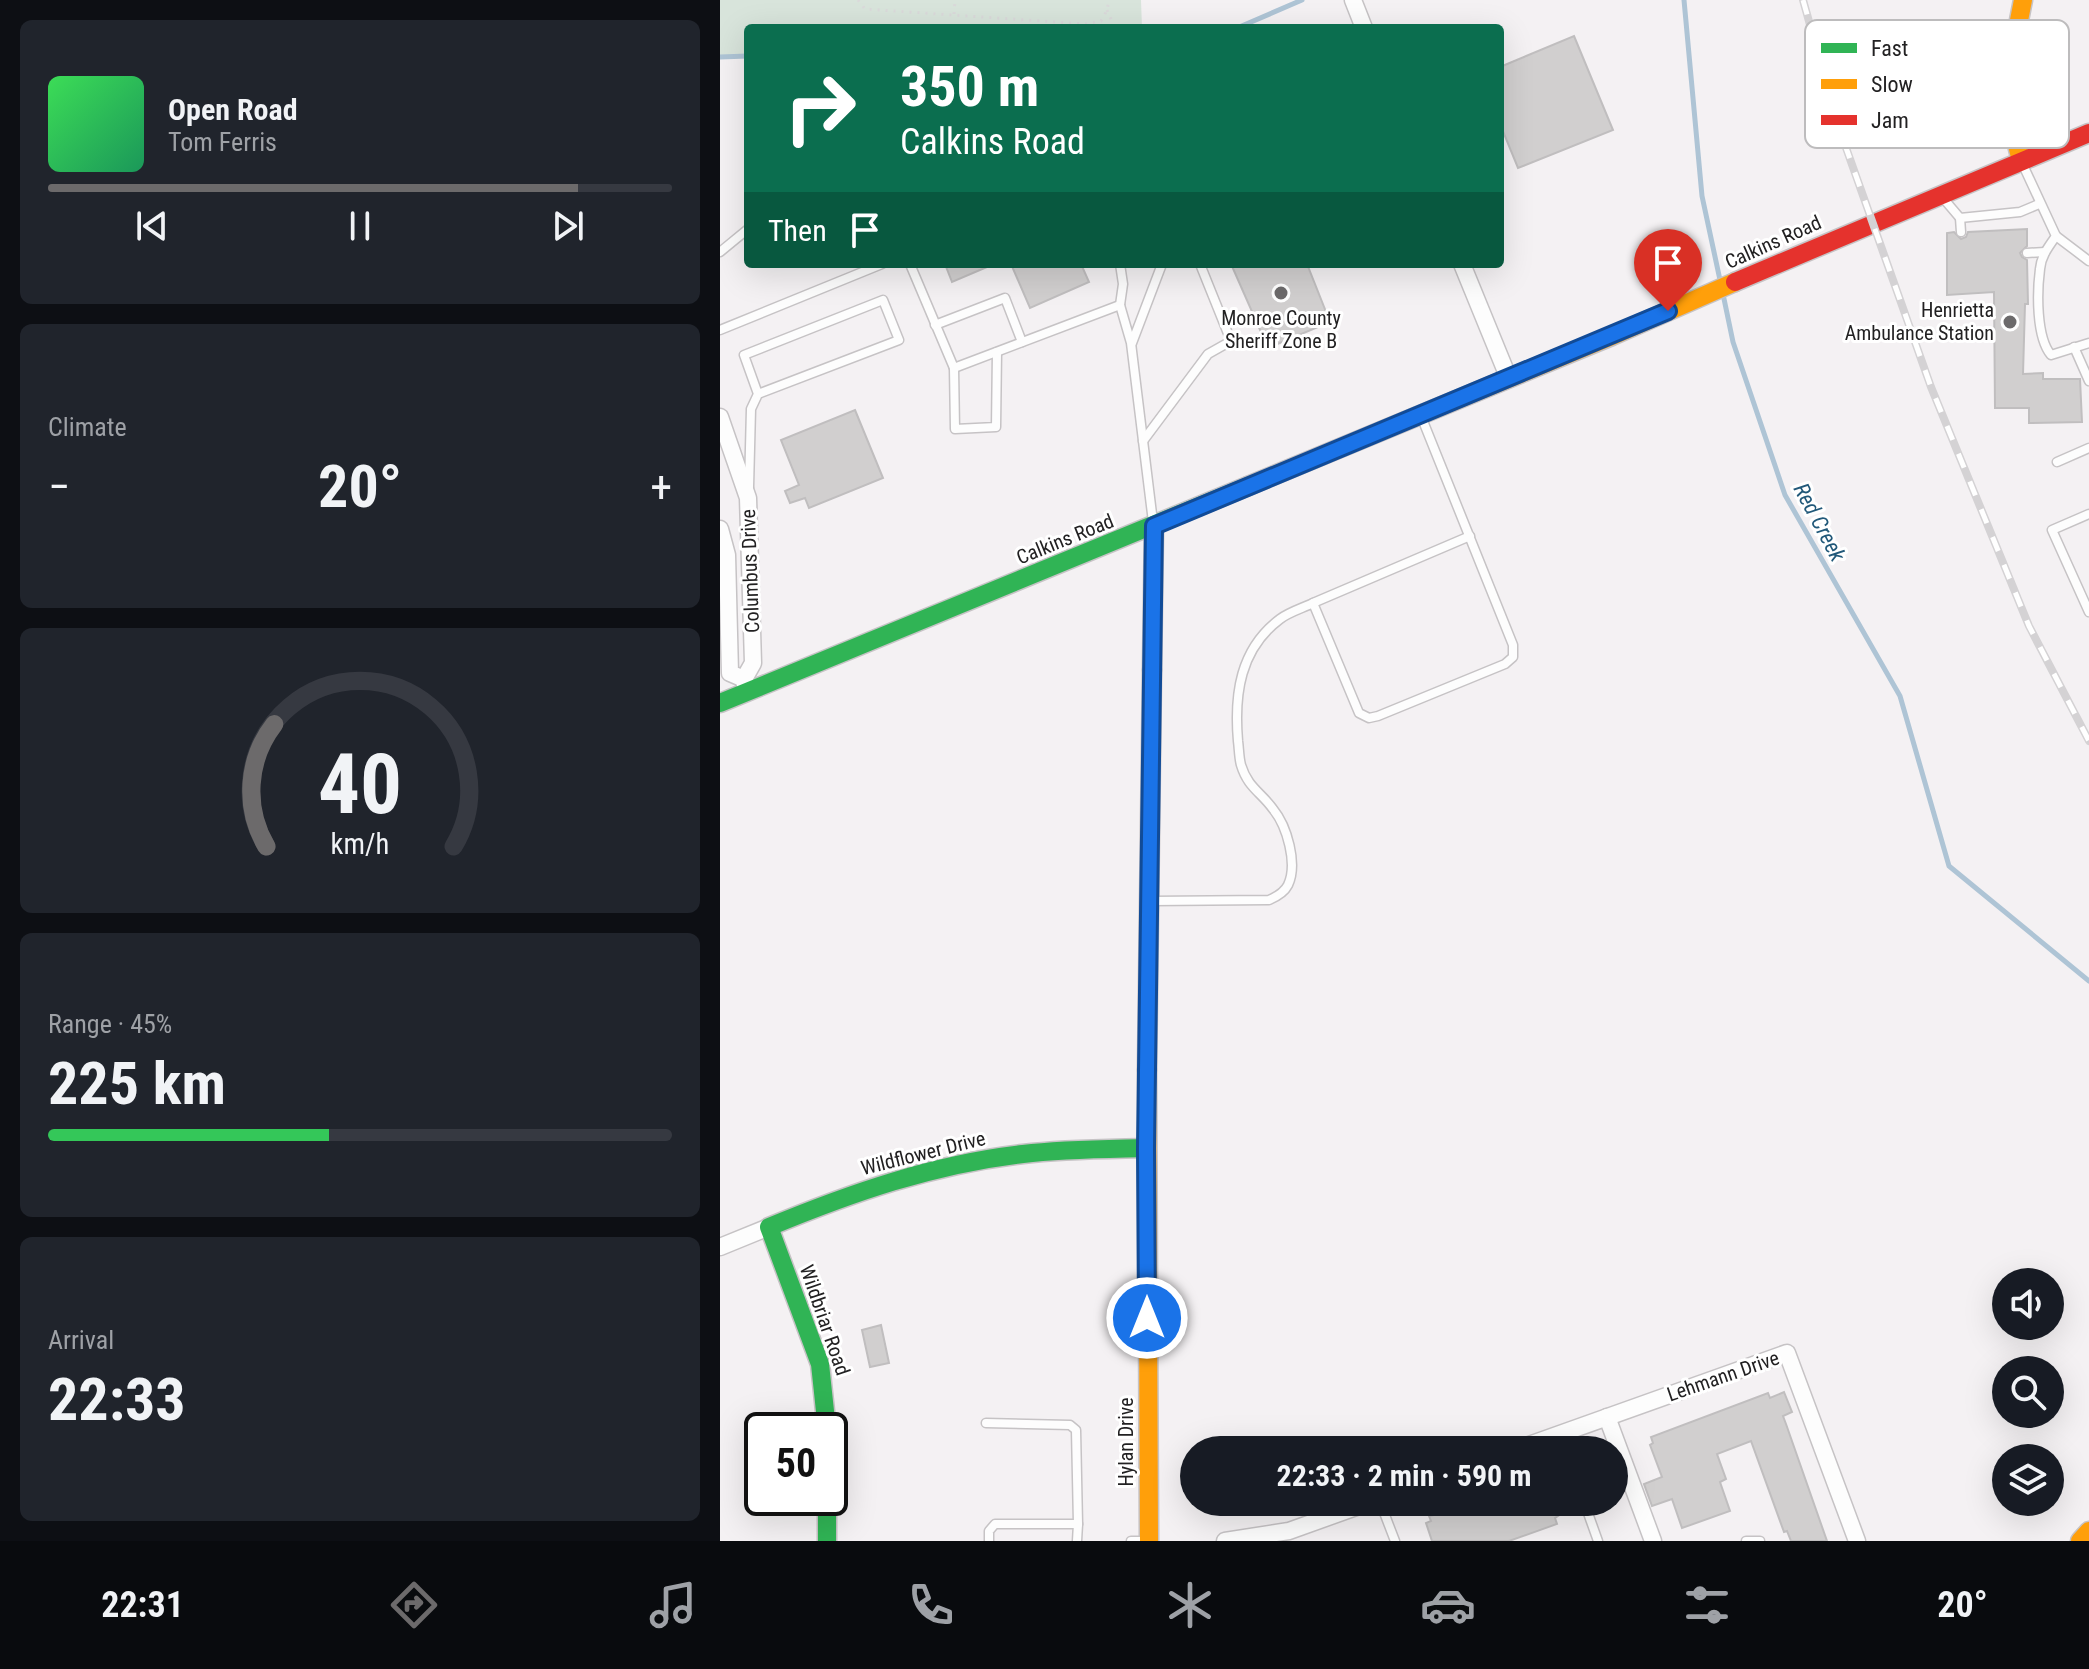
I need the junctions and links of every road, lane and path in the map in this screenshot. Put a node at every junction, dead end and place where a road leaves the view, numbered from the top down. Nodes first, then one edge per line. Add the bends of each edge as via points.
1 (858, 0) edge
2 (955, 0) edge
3 (1109, 0) edge
4 (2023, 0) edge
5 (1354, 3) edge
6 (1107, 10) junction
7 (954, 14) junction
8 (2019, 20) edge
9 (1113, 24) edge
10 (1362, 24) edge
11 (2089, 133) edge
12 (2069, 141) edge
13 (2018, 148) edge
14 (2053, 148) edge
15 (2021, 161) junction
16 (1940, 194) junction
17 (2039, 204) junction
18 (1960, 218) junction
19 (744, 232) edge
20 (1961, 232) dead end
21 (2056, 236) junction
22 (720, 252) edge
23 (2045, 252) junction
24 (2027, 253) dead end
25 (2089, 261) edge
26 (872, 268) edge
27 (912, 268) edge
28 (1121, 268) edge
29 (1160, 268) edge
30 (1202, 268) edge
31 (1464, 268) edge
32 (1120, 305) junction
33 (935, 325) junction
34 (720, 330) edge
35 (1022, 342) junction
36 (1131, 343) junction
37 (2089, 343) edge
38 (2074, 347) junction
39 (997, 352) junction
40 (954, 368) junction
41 (1509, 379) junction
42 (2089, 381) edge
43 (758, 394) junction
44 (1421, 415) junction
45 (720, 417) edge
46 (1143, 441) junction
47 (2089, 448) edge
48 (2057, 462) dead end
49 (748, 498) junction
50 (2089, 514) edge
51 (1154, 526) junction
52 (720, 529) edge
53 (1470, 536) junction
54 (1313, 603) junction
55 (2089, 612) edge
56 (745, 686) junction
57 (720, 703) edge
58 (1150, 901) junction
59 (1146, 1148) junction
60 (769, 1227) junction
61 (720, 1247) edge
62 (826, 1412) edge
63 (1607, 1417) junction
64 (986, 1423) dead end
65 (1574, 1436) edge
66 (827, 1516) edge
67 (1337, 1516) edge
68 (1385, 1516) edge
69 (1588, 1516) edge
70 (1078, 1524) junction
71 (2089, 1531) edge
72 (1290, 1536) edge
73 (1596, 1540) edge
74 (827, 1541) edge
75 (989, 1541) edge
76 (1077, 1541) edge
77 (1131, 1541) edge
78 (1150, 1541) edge
79 (1225, 1541) edge
80 (1395, 1541) edge
81 (1653, 1541) edge
82 (1746, 1541) edge
83 (1760, 1541) edge
84 (1857, 1541) edge
85 (2080, 1541) edge

1 - 7 path via 865,9
2 - 7 path
3 - 6 path
4 - 8 main road
5 - 10 street
6 - 7 path via 1101,21 1085,24
6 - 9 path
11 - 12 main road, Calkins Road
13 - 15 main road
14 - 15 main road, Calkins Road
15 - 16 main road, Calkins Road
15 - 17 lane
16 - 18 lane
16 - 41 main road, Calkins Road
17 - 18 lane via 2020,212
17 - 21 lane
18 - 20 lane
19 - 22 lane
21 - 23 lane
21 - 25 lane
23 - 24 lane
23 - 38 lane via 2040,334 2051,355
26 - 34 lane
27 - 33 lane
28 - 32 lane
29 - 36 lane
30 - 46 lane via 1231,341 1208,354
31 - 41 street
32 - 35 lane
32 - 36 lane
33 - 35 lane via 1005,298
33 - 40 lane
35 - 39 lane
36 - 46 lane
37 - 38 lane
38 - 42 lane
39 - 40 lane
39 - 40 lane via 996,427 955,429
41 - 44 main road, Calkins Road
43 - 43 lane via 899,340 883,300 744,355
43 - 49 lane via 751,409
44 - 51 main road, Calkins Road
44 - 53 lane
45 - 49 street, Columbus Drive
46 - 51 lane
47 - 48 lane
49 - 56 street, Columbus Drive via 753,663
50 - 55 lane via 2052,530
51 - 56 main road, Calkins Road
51 - 58 main road, Hylan Drive
52 - 56 street, Columbus Drive via 727,555 730,673
53 - 54 lane
53 - 54 lane via 1513,645 1513,657 1505,664 1369,718 1359,713
54 - 58 lane via 1280,618 1255,646 1239,676 1241,764 1254,791 1283,825 1290,850 1288,886 1269,900
56 - 57 main road, Calkins Road
58 - 59 main road, Hylan Drive
59 - 60 main road, Wildflower Drive via 1035,1153 942,1167 867,1188
59 - 78 main road, Hylan Drive
60 - 61 street, Wildflower Drive
60 - 62 main road, Wildbriar Road via 820,1364
63 - 65 street, Lehmann Drive
63 - 81 street
63 - 84 street, Lehmann Drive via 1787,1353
64 - 70 lane via 1070,1425 1076,1430
66 - 74 main road
67 - 72 street
68 - 80 lane
69 - 73 lane
70 - 75 lane via 995,1524
70 - 76 lane
71 - 85 main road
72 - 79 street
77 - 78 lane
82 - 83 lane

